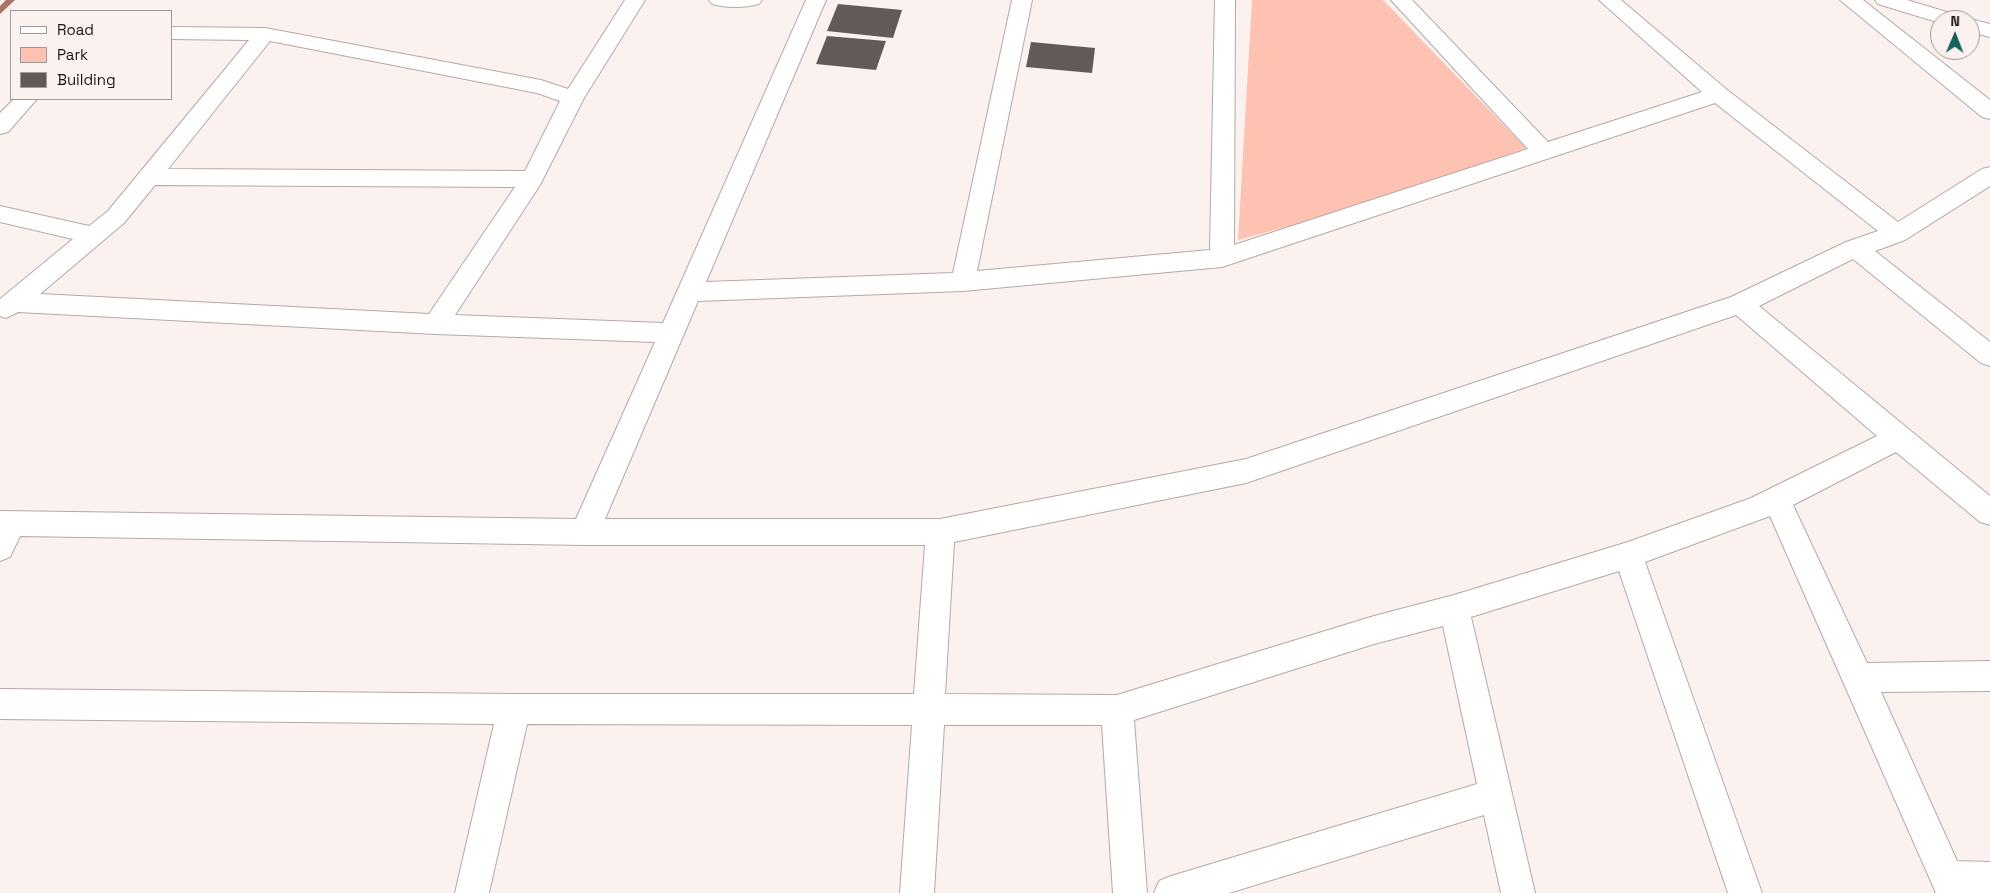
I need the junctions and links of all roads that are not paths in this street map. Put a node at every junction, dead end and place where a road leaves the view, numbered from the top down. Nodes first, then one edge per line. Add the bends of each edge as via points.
1 (635, 0) edge
2 (718, 0) edge
3 (752, 0) edge
4 (816, 0) edge
5 (1022, 0) edge
6 (1226, 0) edge
7 (1401, 0) edge
8 (1609, 0) edge
9 (1850, 0) edge
10 (1885, 0) edge
11 (1930, 13) edge
12 (172, 33) edge
13 (265, 34) junction
14 (1718, 94) junction
15 (573, 98) junction
16 (25, 100) edge
17 (1990, 112) edge
18 (0, 127) edge
19 (1544, 152) junction
20 (1990, 175) edge
21 (150, 176) junction
22 (532, 179) junction
23 (0, 214) edge
24 (1897, 234) junction
25 (95, 236) junction
26 (1855, 248) junction
27 (1222, 258) junction
28 (963, 282) junction
29 (688, 292) junction
30 (1740, 304) junction
31 (7, 307) edge
32 (436, 324) junction
33 (670, 333) junction
34 (1990, 356) edge
35 (1898, 438) junction
36 (1776, 499) junction
37 (1990, 513) edge
38 (3, 532) edge
39 (585, 532) junction
40 (940, 532) junction
41 (1628, 554) junction
42 (1454, 610) junction
43 (1990, 676) edge
44 (1858, 678) junction
45 (0, 704) edge
46 (514, 709) junction
47 (1117, 710) junction
48 (929, 711) junction
49 (1496, 795) junction
50 (1990, 879) edge
51 (1950, 886) edge
52 (472, 893) edge
53 (917, 893) edge
54 (1130, 893) edge
55 (1171, 893) edge
56 (1518, 893) edge
57 (1745, 893) edge

1 - 15 street
2 - 3 street
4 - 29 street
5 - 28 street
6 - 27 street
7 - 19 street
8 - 14 street
9 - 17 street
10 - 11 street
12 - 13 street
13 - 15 street via 541,87
13 - 21 street
14 - 19 street
14 - 24 street
15 - 22 street
16 - 18 street
19 - 27 street
20 - 24 street
21 - 22 street
21 - 25 street
22 - 32 street
23 - 25 street
24 - 26 street
25 - 31 street
26 - 30 street
26 - 34 street
27 - 28 street
28 - 29 street
29 - 33 street
30 - 35 street
30 - 40 street via 1246,471
31 - 32 street
32 - 33 street
33 - 39 street
35 - 36 street
35 - 37 street
36 - 41 street
36 - 44 street
38 - 39 street
39 - 40 street
40 - 48 street
41 - 42 street
41 - 57 street
42 - 47 street via 1374,630
42 - 49 street
43 - 44 street
44 - 51 street
45 - 46 street
46 - 48 street
46 - 52 street
47 - 48 street
47 - 54 street
48 - 53 street
49 - 55 street
49 - 56 street
50 - 51 street

